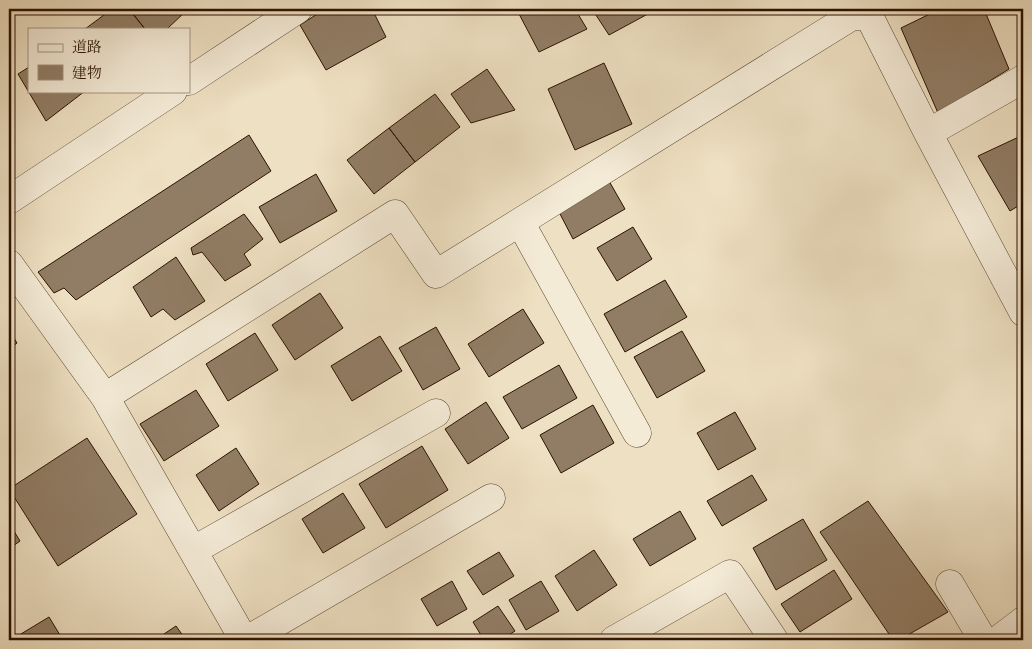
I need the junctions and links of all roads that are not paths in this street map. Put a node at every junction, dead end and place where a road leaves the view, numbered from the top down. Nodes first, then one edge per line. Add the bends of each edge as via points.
1 (298, 9) edge
2 (865, 12) edge
3 (190, 80) edge
4 (1023, 80) edge
5 (171, 92) edge
6 (928, 133) junction
7 (9, 200) edge
8 (520, 222) junction
9 (9, 264) edge
10 (1023, 312) edge
11 (105, 397) junction
12 (436, 413) dead end
13 (637, 433) dead end
14 (490, 498) dead end
15 (194, 550) junction
16 (950, 584) dead end
17 (1023, 621) edge
18 (246, 640) edge
19 (614, 640) edge
20 (774, 640) edge
21 (983, 640) edge
22 (998, 640) edge

1 - 3 street
2 - 6 street
2 - 8 street via 852,16
4 - 6 street
5 - 7 street
6 - 10 street
8 - 11 street via 436,274 395,214
8 - 13 street
9 - 11 street
11 - 15 street
12 - 15 street
14 - 18 street
15 - 18 street
16 - 21 street
17 - 22 street
19 - 20 street via 730,574

